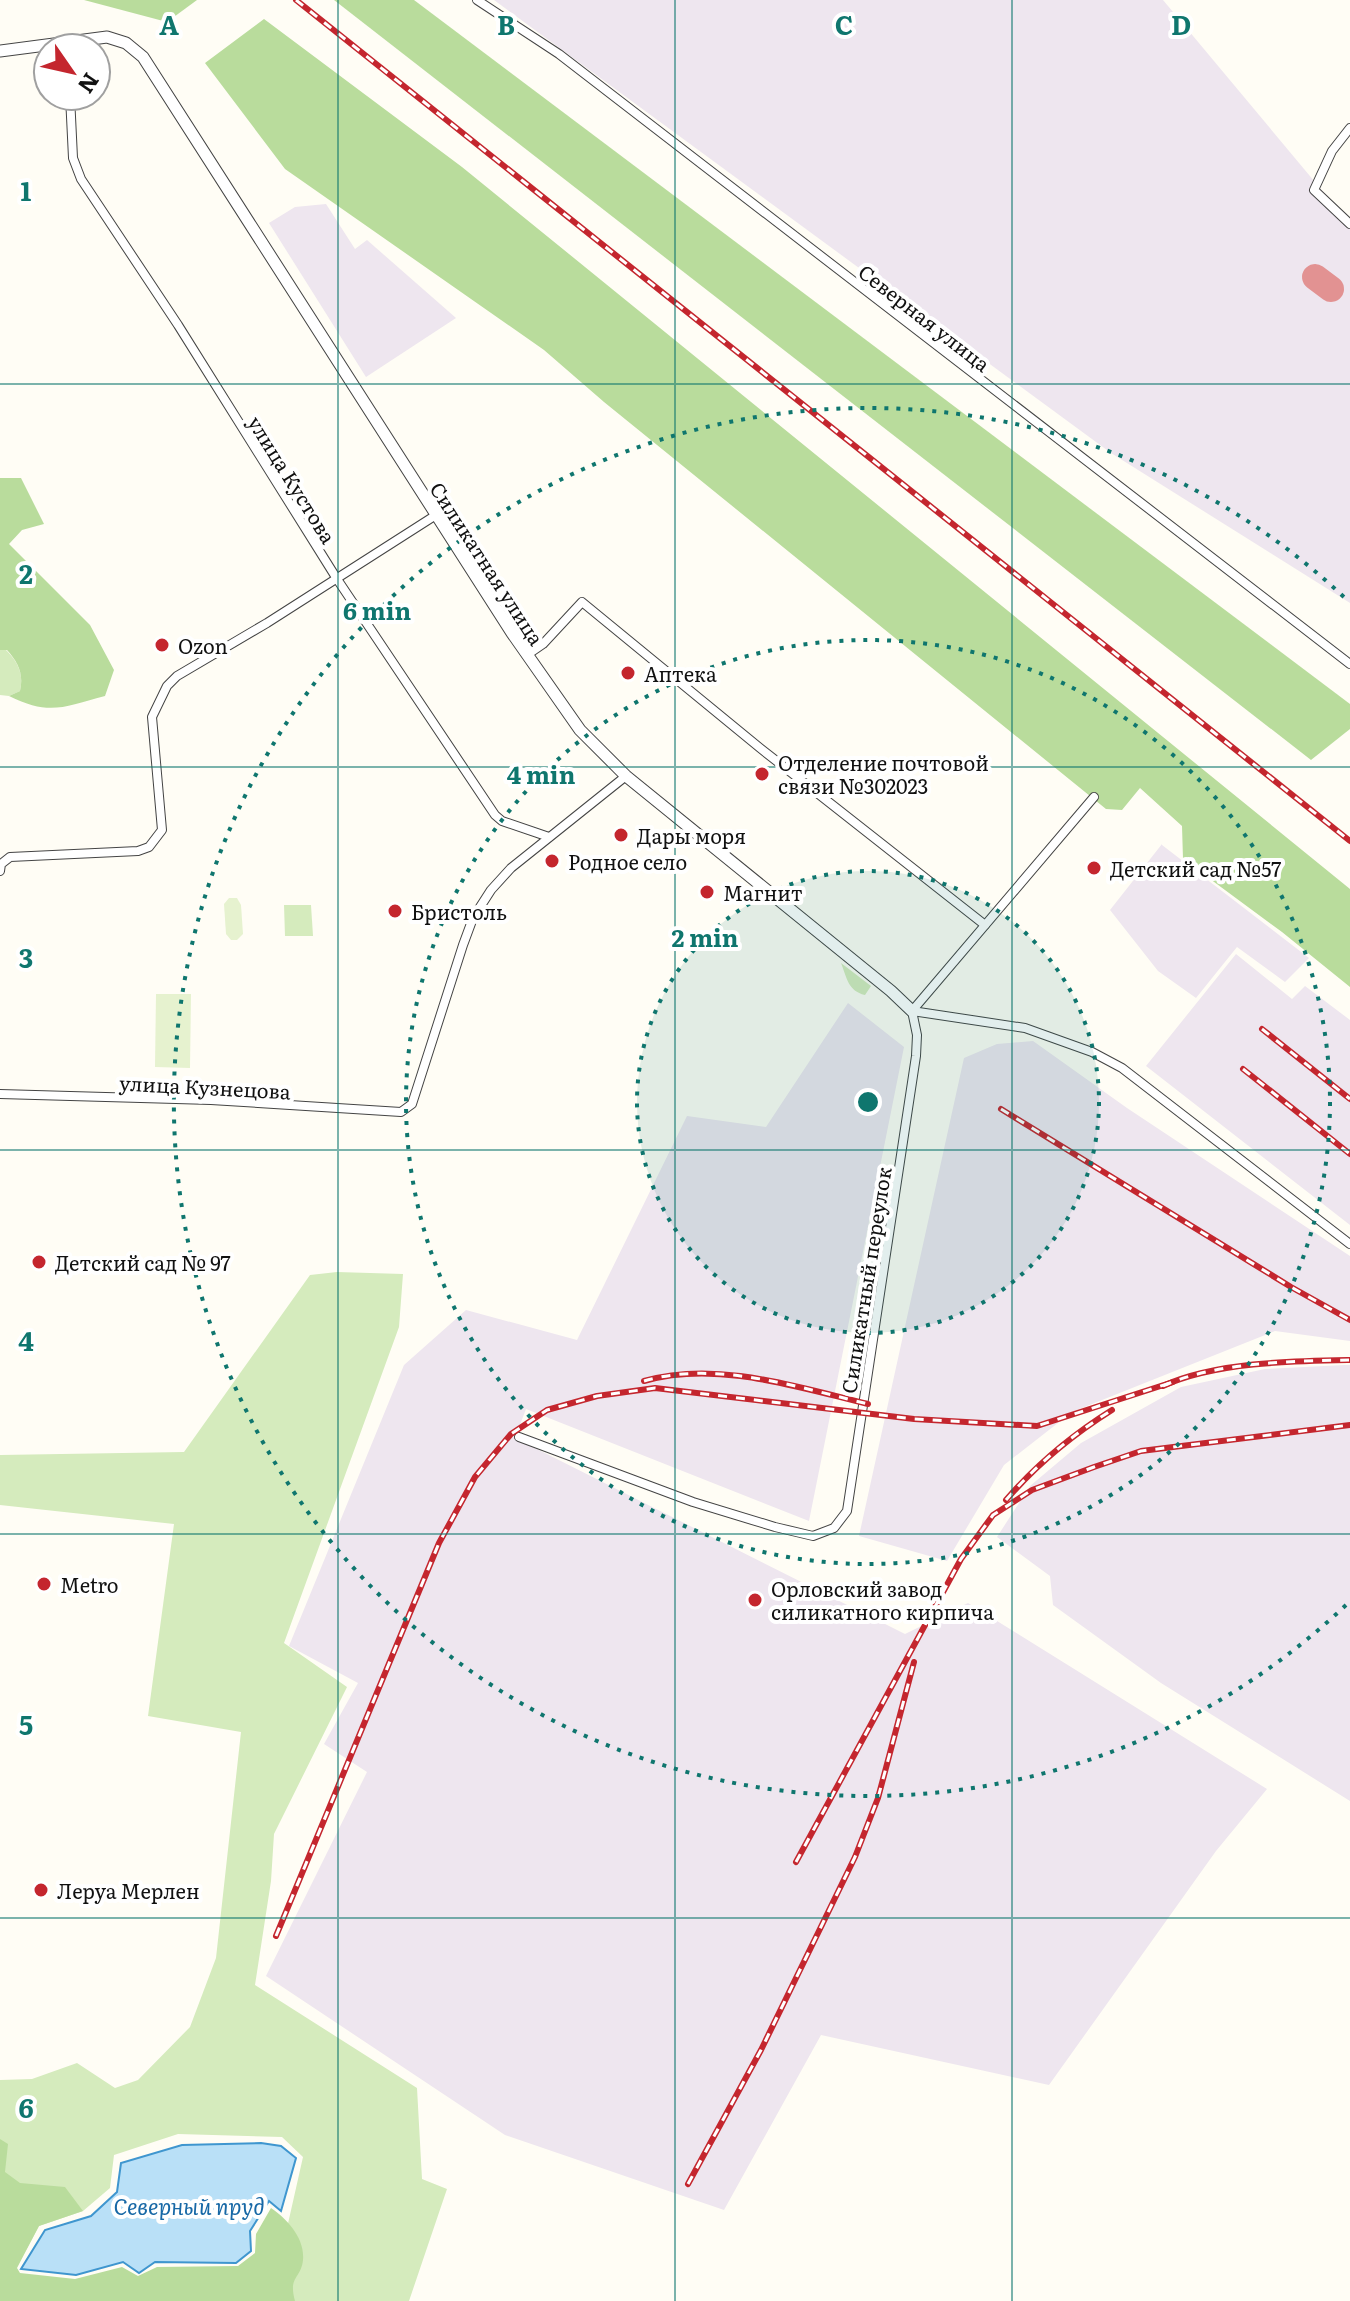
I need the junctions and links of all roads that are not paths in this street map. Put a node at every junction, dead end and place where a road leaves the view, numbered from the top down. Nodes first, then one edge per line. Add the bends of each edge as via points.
1 (477, 0) edge
2 (112, 38) edge
3 (32, 48) edge
4 (1, 51) edge
5 (71, 112) edge
6 (1350, 128) edge
7 (1350, 224) edge
8 (436, 515) junction
9 (337, 579) junction
10 (527, 655) junction
11 (1350, 664) edge
12 (626, 776) junction
13 (1094, 797) dead end
14 (549, 837) junction
15 (0, 871) edge
16 (985, 925) junction
17 (912, 1011) junction
18 (0, 1094) edge
19 (1350, 1244) edge
20 (519, 1437) dead end

1 - 11 street, Северная улица via 559,54
2 - 8 street, Силикатная улица via 135,49 149,66
3 - 4 street
5 - 9 street, улица Кустова via 73,158 81,179
6 - 7 street via 1332,151 1314,190
8 - 9 street
8 - 10 street, Силикатная улица
9 - 14 street, улица Кустова via 495,815
9 - 15 street via 167,686 152,717 162,830 149,847 10,857
10 - 12 street, Силикатная улица via 580,730
10 - 16 street via 582,602
12 - 14 street
12 - 17 street, Силикатная улица
13 - 16 street
14 - 18 street, улица Кузнецова via 511,868 473,918 407,1109 395,1114 211,1100
16 - 17 street
17 - 19 street via 1025,1028 1092,1052 1122,1068
17 - 20 street, Силикатный переулок via 916,1056 847,1511 834,1528 813,1536 775,1527

